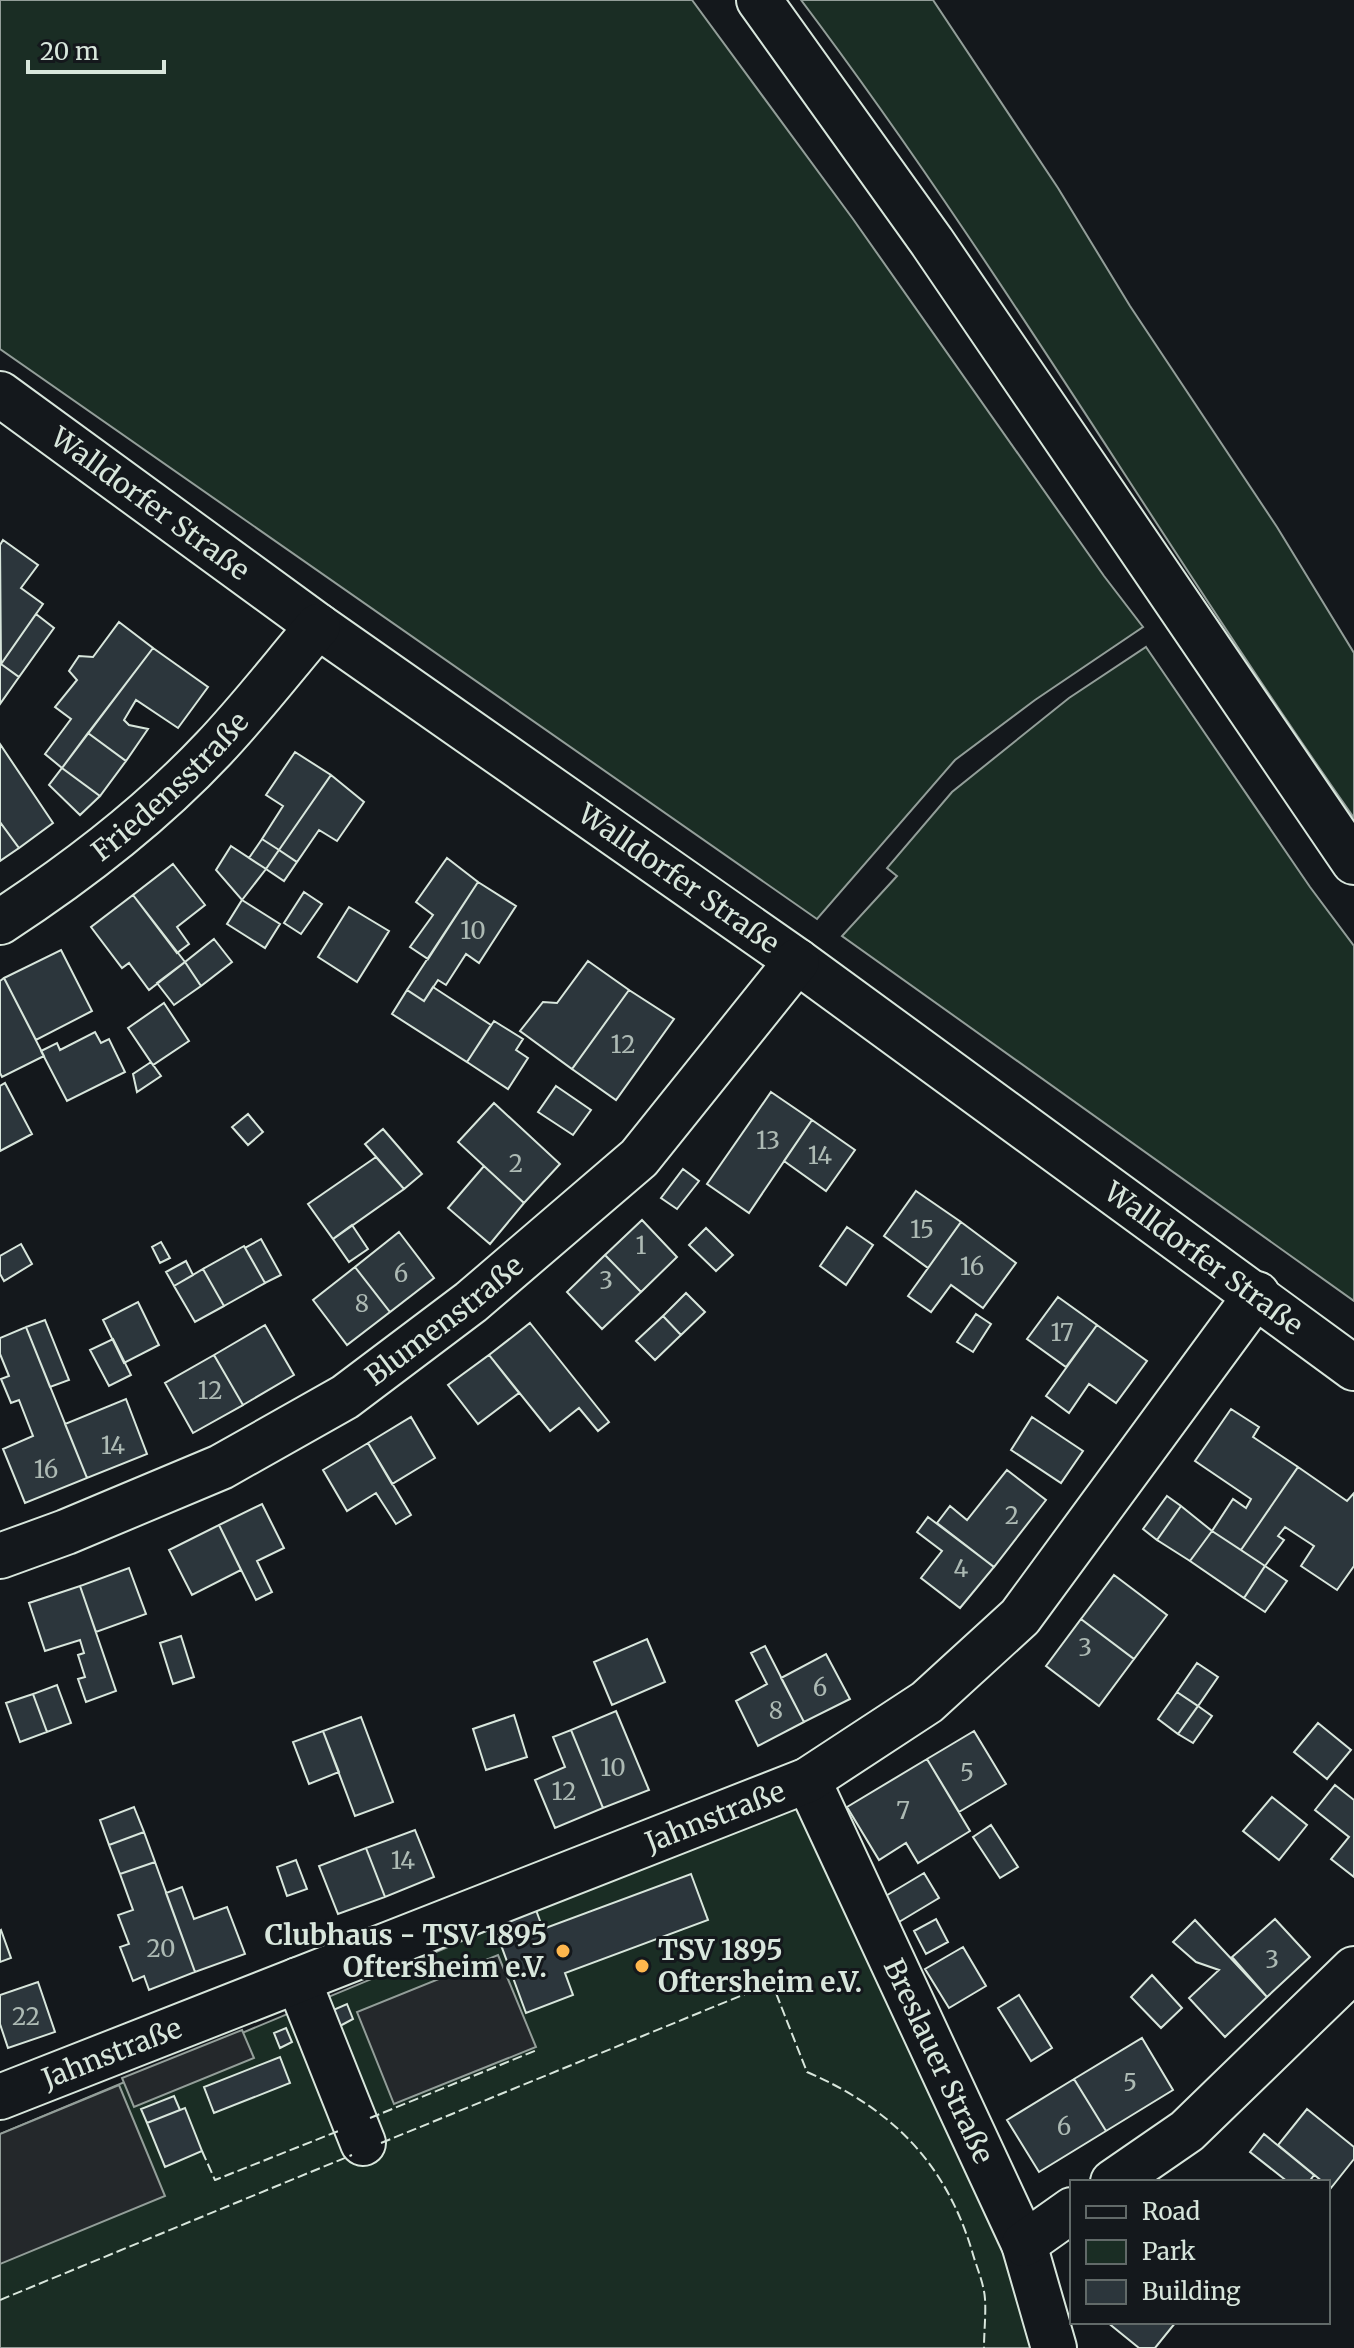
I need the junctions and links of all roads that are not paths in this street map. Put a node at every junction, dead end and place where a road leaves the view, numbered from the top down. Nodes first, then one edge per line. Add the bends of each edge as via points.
1 (759, 0) edge
2 (0, 394) edge
3 (318, 626) junction
4 (1354, 862) edge
5 (0, 922) edge
6 (797, 961) junction
7 (1257, 1294) junction
8 (1354, 1368) edge
9 (0, 1556) edge
10 (808, 1780) junction
11 (1354, 1969) edge
12 (298, 1980) junction
13 (0, 2097) edge
14 (363, 2143) dead end
15 (1116, 2180) edge
16 (1070, 2211) edge
17 (1024, 2244) junction
18 (1054, 2348) edge

1 - 4 street via 932,242
2 - 3 street, Walldorfer Straße
3 - 5 street, Friedensstraße via 214,748 134,825
3 - 6 street, Walldorfer Straße
6 - 7 street, Walldorfer Straße
6 - 9 street, Blumenstraße via 639,1158 471,1302 345,1397 221,1467
7 - 8 street, Walldorfer Straße
7 - 10 street, Jahnstraße via 1020,1617 927,1702
10 - 12 street, Jahnstraße
10 - 17 street, Breslauer Straße
11 - 15 street via 1187,2131
12 - 13 street, Jahnstraße
12 - 14 street
16 - 17 street
17 - 18 street, Breslauer Straße

